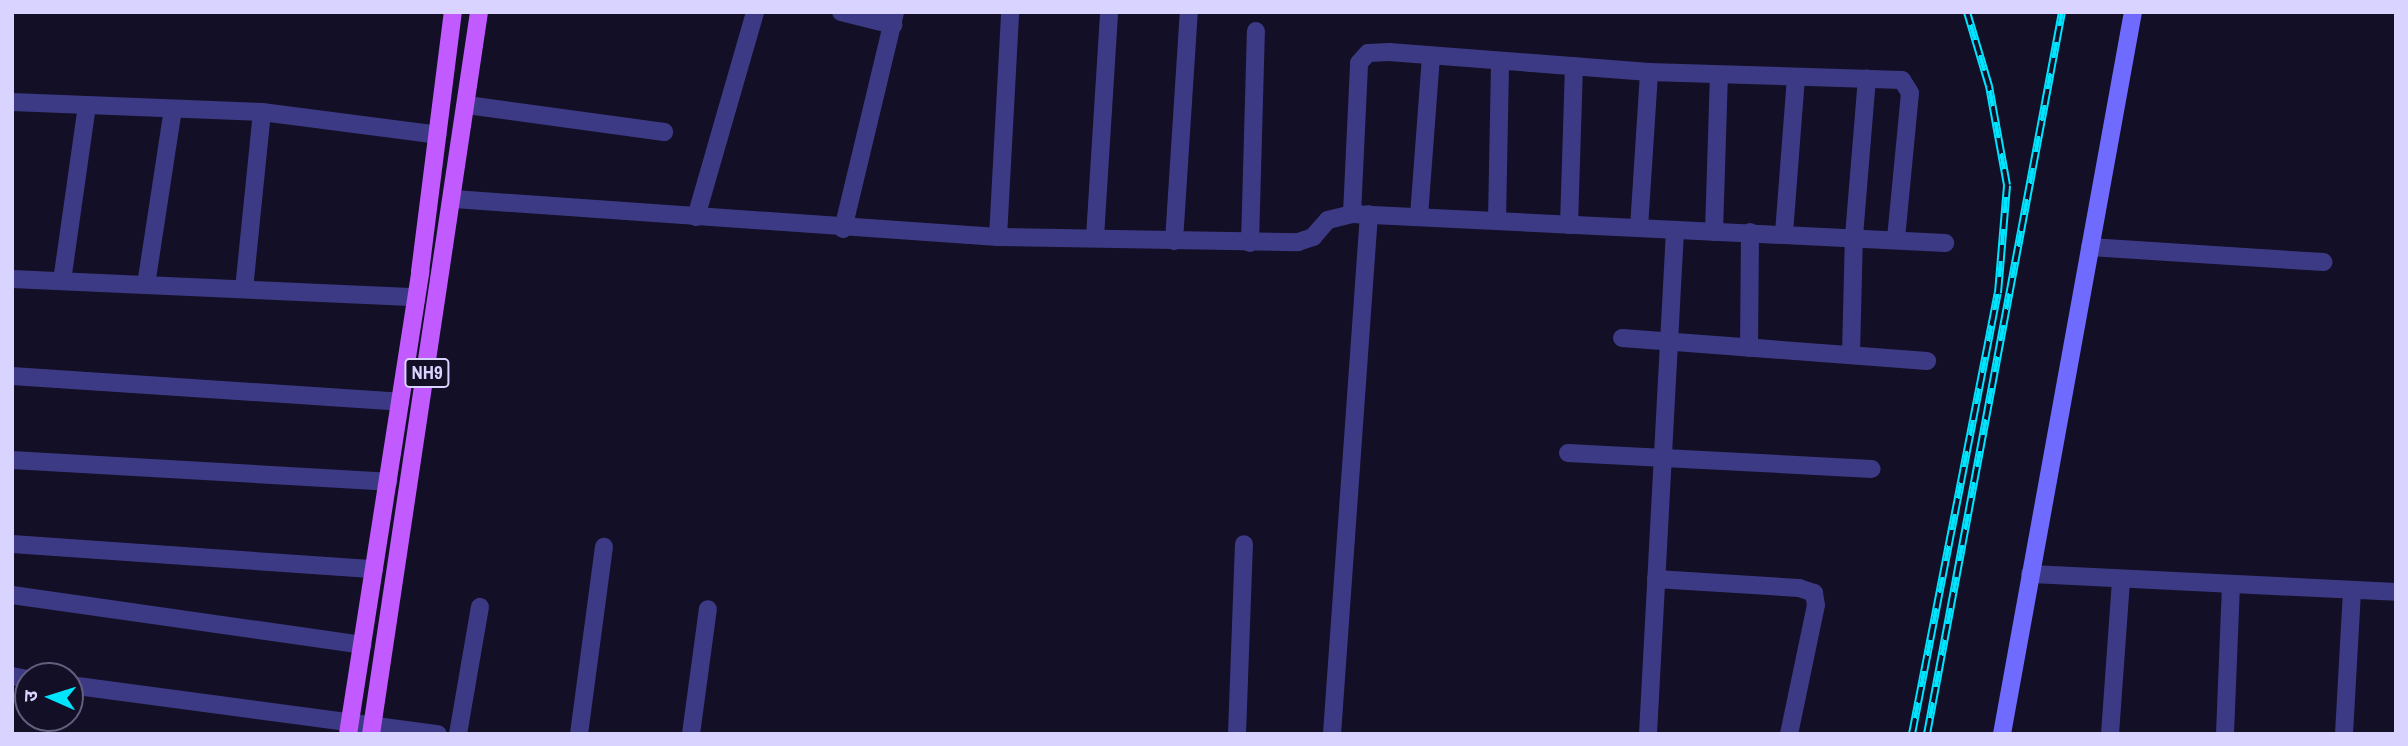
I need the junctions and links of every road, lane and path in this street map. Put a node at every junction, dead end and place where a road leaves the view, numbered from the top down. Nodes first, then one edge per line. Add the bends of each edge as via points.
1 (453, 12) edge
2 (479, 12) edge
3 (755, 12) edge
4 (841, 12) edge
5 (1010, 12) edge
6 (1189, 12) edge
7 (2133, 12) edge
8 (1109, 15) dead end
9 (894, 18) edge
10 (1256, 31) dead end
11 (1431, 55) junction
12 (1500, 61) junction
13 (1574, 66) junction
14 (1649, 72) junction
15 (1719, 75) junction
16 (1796, 77) junction
17 (1867, 79) junction
18 (12, 102) edge
19 (467, 105) junction
20 (87, 106) junction
21 (173, 109) junction
22 (262, 112) junction
23 (664, 132) dead end
24 (438, 135) junction
25 (454, 198) junction
26 (1360, 214) junction
27 (1419, 215) junction
28 (696, 217) junction
29 (1497, 221) junction
30 (1569, 225) junction
31 (1639, 228) junction
32 (843, 229) junction
33 (1675, 230) junction
34 (1714, 232) junction
35 (1750, 232) junction
36 (1784, 233) junction
37 (1854, 236) junction
38 (998, 237) junction
39 (1095, 237) junction
40 (1896, 238) junction
41 (1174, 241) junction
42 (1250, 243) junction
43 (1945, 243) dead end
44 (2090, 247) junction
45 (2324, 262) dead end
46 (12, 279) edge
47 (62, 281) junction
48 (146, 285) junction
49 (244, 289) junction
50 (416, 297) junction
51 (1622, 338) dead end
52 (1669, 342) junction
53 (1749, 348) junction
54 (1851, 355) junction
55 (1927, 361) dead end
56 (12, 376) edge
57 (400, 402) junction
58 (1568, 453) dead end
59 (12, 460) edge
60 (1665, 460) junction
61 (1872, 469) dead end
62 (388, 482) junction
63 (12, 544) edge
64 (1244, 544) dead end
65 (604, 547) dead end
66 (374, 569) junction
67 (2031, 574) junction
68 (1656, 579) junction
69 (2121, 579) junction
70 (2231, 587) junction
71 (2352, 592) junction
72 (2396, 592) edge
73 (12, 595) edge
74 (480, 607) dead end
75 (708, 610) dead end
76 (362, 645) junction
77 (84, 687) edge
78 (349, 729) edge
79 (371, 731) edge
80 (438, 734) edge
81 (458, 734) edge
82 (579, 734) edge
83 (691, 734) edge
84 (1237, 734) edge
85 (1332, 734) edge
86 (1648, 734) edge
87 (1789, 734) edge
88 (2002, 734) edge
89 (2110, 734) edge
90 (2225, 734) edge
91 (2344, 734) edge

1 - 24 main road, NH9
2 - 19 main road, NH9
3 - 28 street
4 - 9 street
5 - 38 street
6 - 41 street
7 - 44 street
8 - 39 street
9 - 32 street
10 - 42 street
11 - 12 street
11 - 26 street via 1378,51 1360,60
11 - 27 street
12 - 13 street
12 - 29 street
13 - 14 street
13 - 30 street
14 - 15 street
14 - 31 street
15 - 16 street
15 - 34 street
16 - 17 street
16 - 36 street
17 - 37 street
17 - 40 street via 1902,80 1910,87
18 - 20 street
19 - 23 street
19 - 25 main road, NH9
20 - 21 street
20 - 47 street
21 - 22 street
21 - 48 street
22 - 24 street
22 - 49 street
24 - 50 main road, NH9
25 - 28 street
25 - 79 main road, NH9
26 - 27 street
26 - 42 street via 1328,220 1305,241
26 - 85 street
27 - 29 street
28 - 32 street
29 - 30 street
30 - 31 street
31 - 33 street
32 - 38 street
33 - 34 street
33 - 52 street
34 - 35 street
35 - 36 street
35 - 53 street
36 - 37 street
37 - 40 street
37 - 54 street
38 - 39 street
39 - 41 street
40 - 43 street
41 - 42 street
44 - 45 street
44 - 67 street
46 - 47 street
47 - 48 street
48 - 49 street
49 - 50 street
50 - 57 main road, NH9
51 - 52 street
52 - 53 street
52 - 60 street
53 - 54 street
54 - 55 street
56 - 57 street
57 - 62 main road, NH9
58 - 60 street
59 - 62 street
60 - 61 street
60 - 68 street
62 - 66 main road, NH9
63 - 66 street
64 - 84 street
65 - 82 street
66 - 76 main road, NH9
67 - 69 street
67 - 88 street
68 - 86 street
68 - 87 street via 1799,588 1814,593 1816,605
69 - 70 street
69 - 89 street
70 - 71 street
70 - 90 street
71 - 72 street
71 - 91 street
73 - 76 street
74 - 81 street
75 - 83 street
76 - 78 main road, NH9
77 - 78 street
78 - 79 street
79 - 80 street

